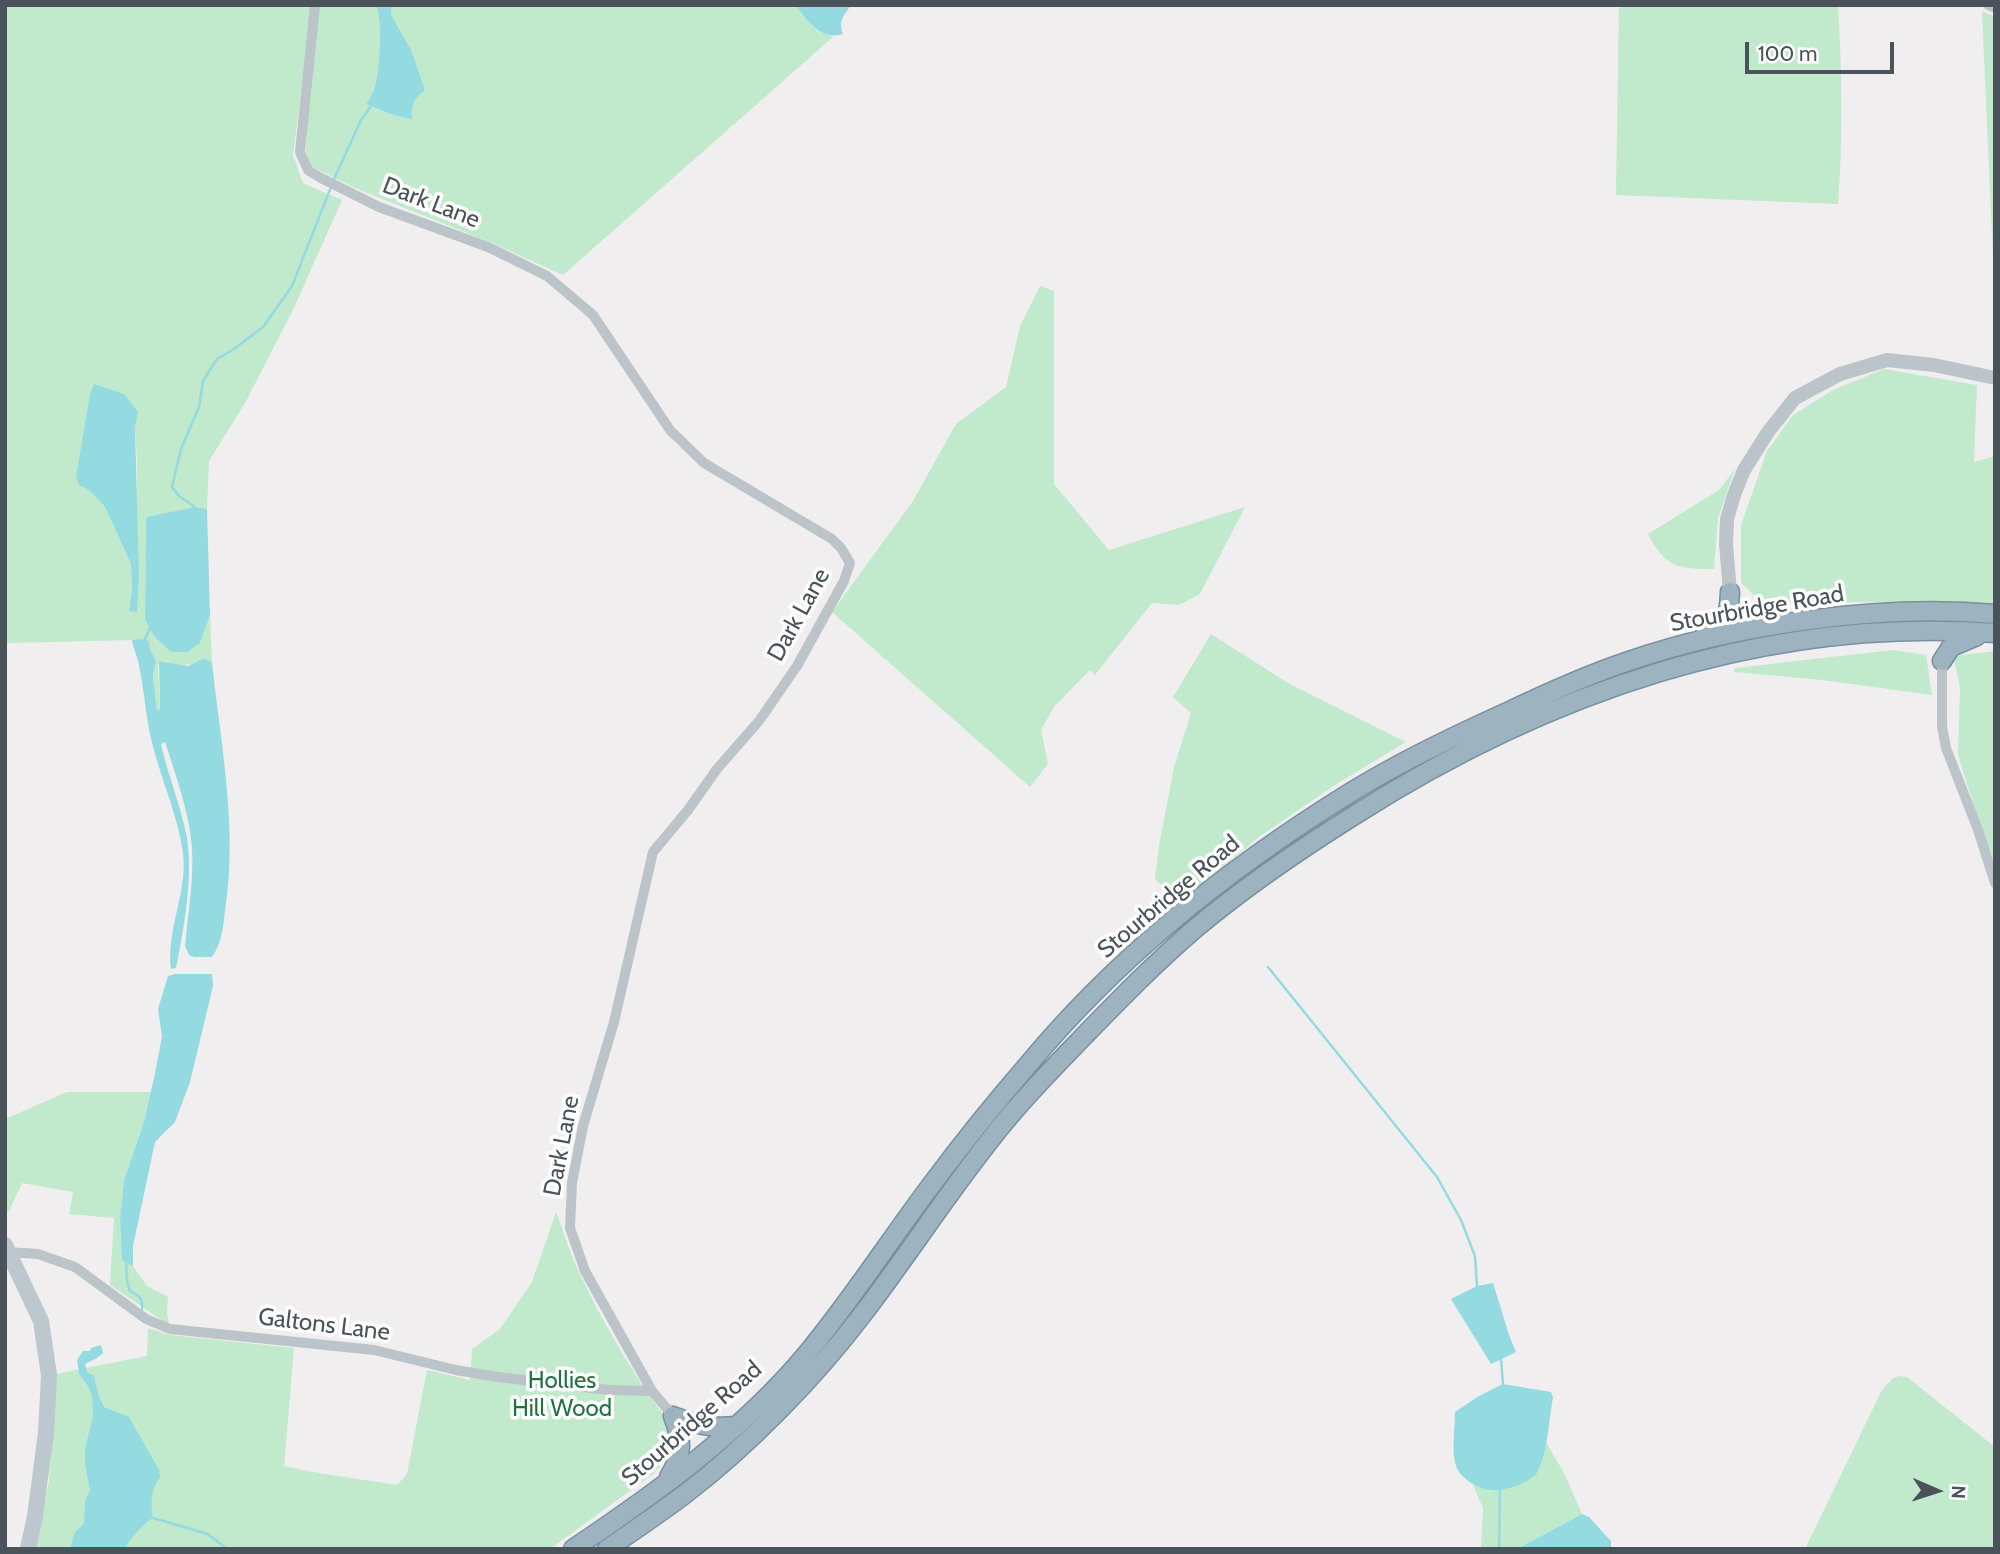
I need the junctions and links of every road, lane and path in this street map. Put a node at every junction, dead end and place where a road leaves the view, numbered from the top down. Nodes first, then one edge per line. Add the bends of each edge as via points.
1 (315, 5) edge
2 (1988, 5) edge
3 (1995, 8) edge
4 (1995, 378) edge
5 (1730, 592) junction
6 (1995, 614) edge
7 (1765, 627) junction
8 (1905, 631) junction
9 (1991, 633) edge
10 (1695, 642) junction
11 (1942, 661) junction
12 (1995, 883) edge
13 (7, 1248) edge
14 (652, 1391) junction
15 (673, 1416) junction
16 (735, 1426) junction
17 (663, 1486) junction
18 (608, 1548) edge
19 (28, 1549) edge
20 (573, 1549) edge

1 - 14 street, Dark Lane via 300,152 308,170 380,207 488,247 547,276 593,315 670,430 704,463 832,538 850,563 789,677 653,852 614,1022 583,1126 572,1183 570,1228 585,1271
2 - 3 street
4 - 5 street via 1887,360 1840,374 1796,398 1768,432 1734,495 1727,519
5 - 7 highway via 1740,612
5 - 10 highway via 1727,616
6 - 7 highway, Stourbridge Road via 1883,613
7 - 10 highway, Stourbridge Road
8 - 9 highway, Stourbridge Road
8 - 11 highway via 1932,645
8 - 18 highway, Stourbridge Road via 1766,644 1703,658 1592,695 1458,754 1385,795 1264,875 1198,926 1127,992 1010,1115 861,1317 773,1415 703,1480
9 - 11 highway via 1951,647
10 - 16 highway, Stourbridge Road via 1614,666 1458,735 1355,790 1257,854 1185,910 1092,996 1029,1063 933,1182 803,1357
11 - 12 street via 1946,748
13 - 14 street, Galtons Lane via 75,1267 146,1319 170,1329 374,1350 498,1377
13 - 19 main road via 41,1321 49,1375 46,1433
14 - 15 street, Dark Lane
15 - 16 highway via 699,1426
15 - 17 highway via 681,1449
16 - 17 highway, Stourbridge Road
17 - 20 highway, Stourbridge Road

